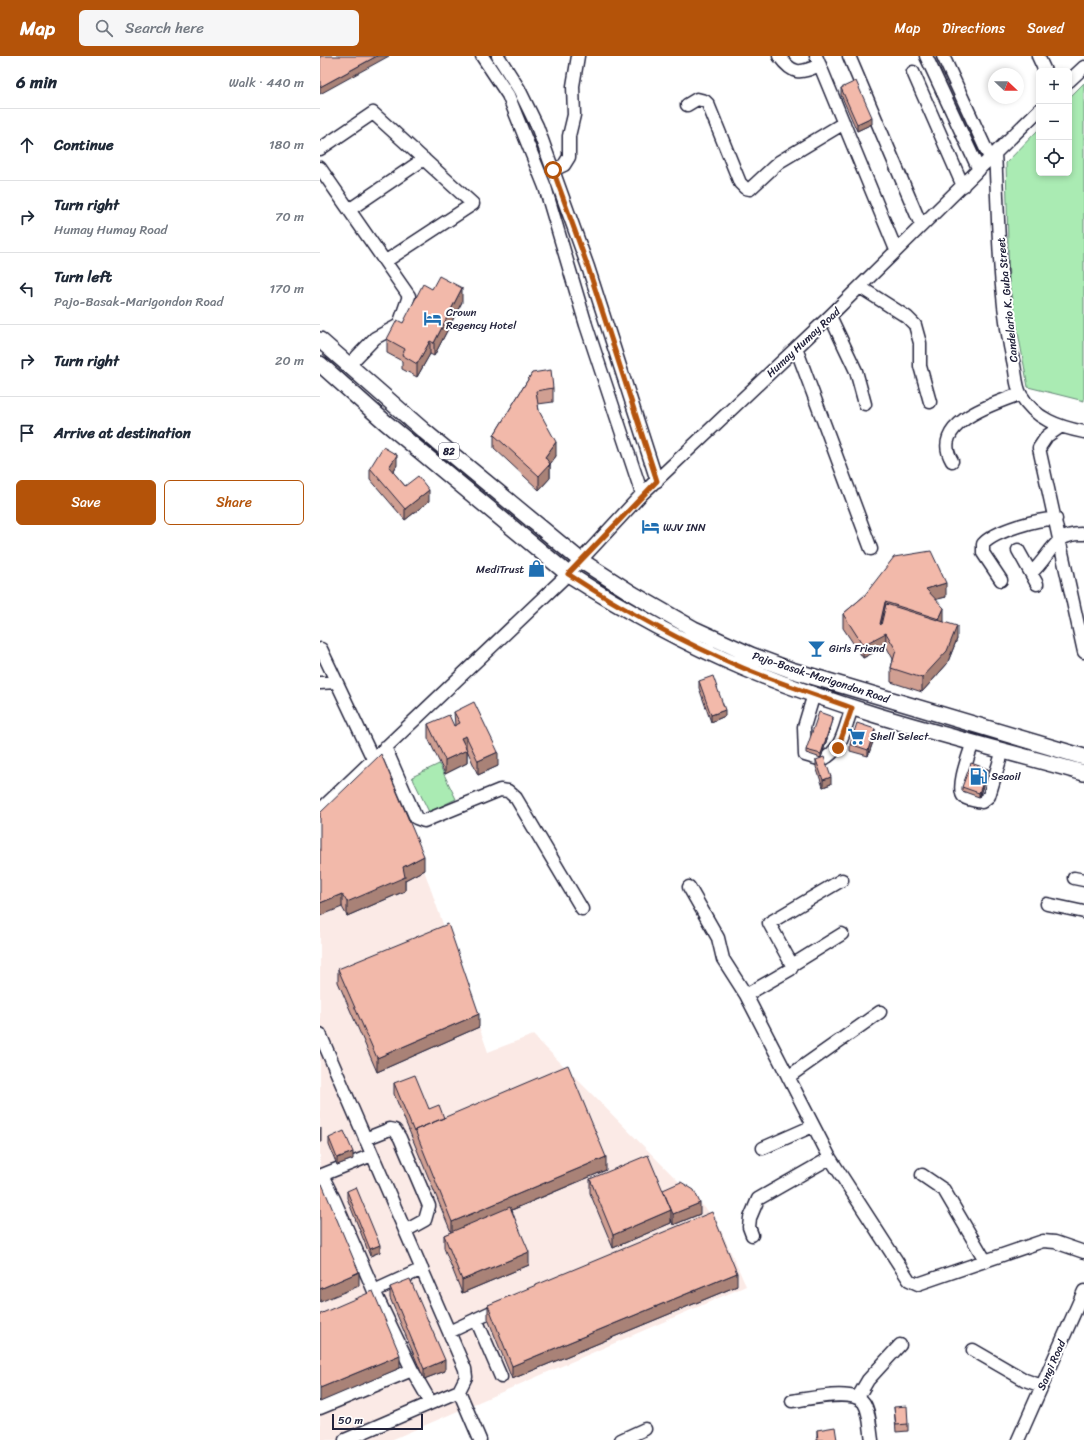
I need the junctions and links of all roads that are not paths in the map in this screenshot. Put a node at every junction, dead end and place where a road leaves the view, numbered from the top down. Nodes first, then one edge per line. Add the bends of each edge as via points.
1 (482, 56) edge
2 (498, 56) edge
3 (578, 56) edge
4 (779, 56) edge
5 (849, 56) edge
6 (926, 56) edge
7 (942, 56) edge
8 (1038, 56) edge
9 (818, 60) edge
10 (1084, 67) edge
11 (1044, 68) edge
12 (913, 72) dead end
13 (1072, 78) edge
14 (687, 105) dead end
15 (1036, 113) edge
16 (844, 123) junction
17 (320, 150) edge
18 (993, 156) junction
19 (424, 159) junction
20 (320, 168) edge
21 (553, 170) junction
22 (979, 170) junction
23 (963, 186) junction
24 (349, 210) junction
25 (922, 225) junction
26 (896, 250) junction
27 (386, 261) junction
28 (860, 287) junction
29 (830, 316) junction
30 (605, 319) junction
31 (586, 325) junction
32 (320, 340) edge
33 (796, 348) junction
34 (320, 364) edge
35 (349, 365) junction
36 (1020, 394) junction
37 (930, 402) dead end
38 (865, 404) dead end
39 (1060, 427) junction
40 (1084, 432) edge
41 (952, 461) dead end
42 (657, 481) junction
43 (642, 494) junction
44 (1056, 519) junction
45 (1084, 534) edge
46 (1060, 538) junction
47 (871, 549) dead end
48 (1018, 550) dead end
49 (580, 560) junction
50 (568, 574) junction
51 (1001, 580) dead end
52 (321, 649) dead end
53 (1084, 652) edge
54 (336, 682) junction
55 (320, 683) edge
56 (814, 694) junction
57 (852, 708) junction
58 (973, 742) junction
59 (385, 747) junction
60 (1003, 750) junction
61 (1084, 757) edge
62 (373, 759) junction
63 (1084, 773) edge
64 (320, 810) edge
65 (842, 880) dead end
66 (688, 887) dead end
67 (1047, 904) dead end
68 (582, 909) dead end
69 (1084, 912) edge
70 (842, 934) dead end
71 (792, 965) junction
72 (746, 996) junction
73 (880, 1012) dead end
74 (320, 1034) edge
75 (788, 1077) junction
76 (813, 1126) junction
77 (366, 1139) junction
78 (763, 1148) dead end
79 (372, 1154) junction
80 (830, 1158) junction
81 (922, 1175) dead end
82 (321, 1176) edge
83 (405, 1231) junction
84 (752, 1235) dead end
85 (1084, 1252) edge
86 (985, 1260) junction
87 (422, 1269) junction
88 (374, 1291) junction
89 (1084, 1291) edge
90 (512, 1303) edge
91 (476, 1319) junction
92 (448, 1332) junction
93 (900, 1345) dead end
94 (973, 1350) dead end
95 (412, 1370) junction
96 (501, 1377) dead end
97 (1042, 1386) junction
98 (459, 1391) junction
99 (858, 1397) junction
100 (792, 1401) dead end
101 (431, 1403) junction
102 (320, 1408) edge
103 (644, 1429) dead end
104 (345, 1440) edge
105 (480, 1440) edge
106 (621, 1440) edge
107 (872, 1440) edge
108 (1018, 1440) edge

1 - 31 street via 508,95 545,187
2 - 21 street via 519,89 537,126
3 - 21 street via 572,86 574,115 569,136 569,157 564,165
4 - 9 street via 792,70 798,72 805,71
5 - 25 street
6 - 22 street
7 - 18 street
8 - 11 street
9 - 16 street
10 - 13 street
12 - 23 street
14 - 16 street via 697,99 708,104 740,183 750,189 779,162
15 - 18 street, Humay Humay Road
16 - 26 street
17 - 19 street via 373,113
18 - 22 street, Humay Humay Road
18 - 36 street, Candelario K. Guba Street via 1010,348
19 - 24 street
19 - 27 street via 473,204
20 - 24 street
21 - 30 street
22 - 23 street, Humay Humay Road
23 - 25 street, Humay Humay Road
24 - 27 street
25 - 26 street, Humay Humay Road
26 - 28 street, Humay Humay Road
27 - 35 street via 409,296 399,325 375,338
28 - 29 street, Humay Humay Road
28 - 37 street via 907,317 915,325 920,343 920,366
29 - 33 street, Humay Humay Road
29 - 38 street via 856,371
30 - 31 street
30 - 42 street
31 - 43 street
32 - 35 main road, Pajo-Basak-Marigondon Road / 82
33 - 42 street, Humay Humay Road
33 - 47 street
34 - 50 main road, Pajo-Basak-Marigondon Road / 82 via 385,422
35 - 49 main road, Pajo-Basak-Marigondon Road / 82 via 424,431
36 - 39 street, Candelario K. Guba Street via 1030,408 1042,418
36 - 41 street via 974,412 962,420 949,440 947,449
39 - 40 street, Candelario K. Guba Street
39 - 44 street via 1047,436 1039,448
42 - 43 street, Humay Humay Road
43 - 49 street, Humay Humay Road
44 - 46 street
44 - 51 street via 1036,520 992,537 983,544 983,553
45 - 46 street via 1074,533
46 - 48 street via 1034,579
46 - 53 street
49 - 50 street, Humay Humay Road
49 - 61 main road, Pajo-Basak-Marigondon Road / 82 via 664,613 751,655 831,682
50 - 56 main road, Pajo-Basak-Marigondon Road / 82 via 600,595 688,642 743,668
50 - 59 street, Humay Humay Road
52 - 54 street
54 - 55 street
54 - 62 street
56 - 57 main road, Pajo-Basak-Marigondon Road / 82
56 - 57 street via 804,727 805,755 811,758 822,760 838,748
57 - 58 main road, Pajo-Basak-Marigondon Road / 82
58 - 60 main road, Pajo-Basak-Marigondon Road / 82
58 - 60 street via 962,779 961,793 964,797 976,801 982,802 989,796
59 - 62 street, Humay Humay Road
59 - 68 street via 416,818 424,821 500,790 508,791 516,798
60 - 63 main road, Pajo-Basak-Marigondon Road / 82
62 - 64 street, Humay Humay Road
65 - 71 street via 770,923
66 - 72 street via 718,938 723,959
67 - 69 street
70 - 71 street
71 - 72 street via 791,969
72 - 75 street
73 - 75 street
74 - 77 street
75 - 76 street
76 - 78 street
76 - 80 street
77 - 79 street
77 - 83 street via 390,1129 395,1130 400,1138 428,1206 425,1220
79 - 82 street
79 - 83 street
80 - 84 street via 758,1199 750,1218 749,1227
80 - 86 street via 913,1283 918,1284
81 - 86 street via 944,1190
82 - 88 street
83 - 87 street
85 - 86 street via 1050,1240
87 - 88 street
87 - 92 street
88 - 95 street
89 - 97 street, Sangi Road
90 - 91 street
91 - 92 street
91 - 96 street
92 - 98 street via 465,1369 466,1377
93 - 99 street via 868,1380
94 - 97 street via 1024,1380
95 - 101 street
95 - 102 street
97 - 108 street, Sangi Road
98 - 101 street
98 - 105 street
99 - 100 street via 848,1394
99 - 107 street via 865,1407
101 - 104 street
103 - 106 street

